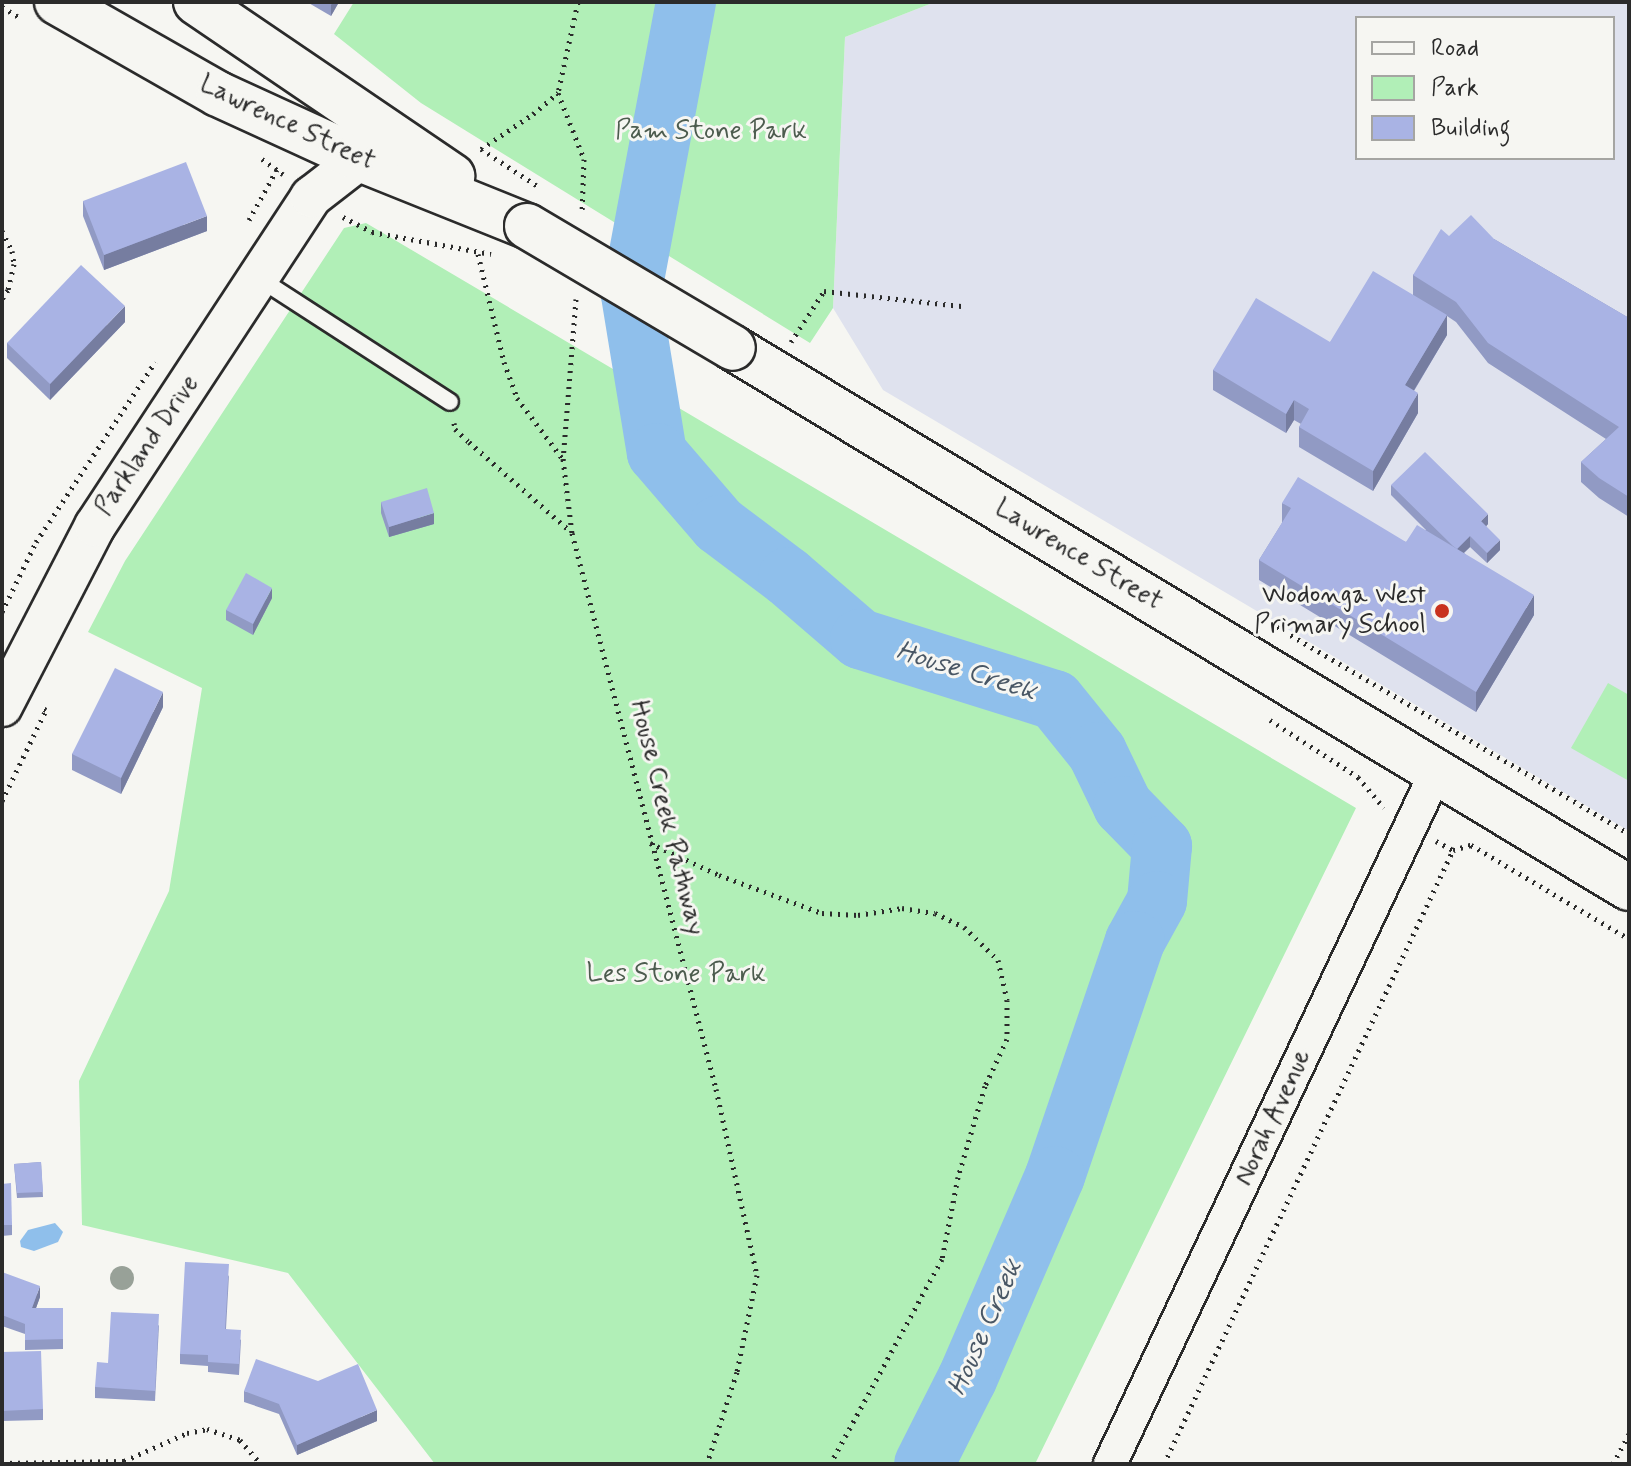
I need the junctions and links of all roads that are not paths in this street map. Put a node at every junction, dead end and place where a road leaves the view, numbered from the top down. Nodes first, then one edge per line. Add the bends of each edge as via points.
1 (57, 2) edge
2 (196, 2) edge
3 (362, 116) junction
4 (314, 138) junction
5 (360, 159) junction
6 (311, 197) junction
7 (514, 240) junction
8 (260, 279) junction
9 (450, 402) road end
10 (6, 698) edge
11 (1436, 772) junction
12 (1629, 888) edge
13 (1110, 1464) edge

1 - 4 main road, Lawrence Street via 218,94
2 - 3 main road, Lawrence Street
3 - 5 main road
3 - 7 main road, Lawrence Street
4 - 5 main road, Lawrence Street
4 - 6 street, Parkland Drive
5 - 6 street, Parkland Drive
5 - 7 main road, Lawrence Street
6 - 8 street, Parkland Drive
7 - 11 main road, Lawrence Street, bridge via 733,348
8 - 9 lane
8 - 10 street, Parkland Drive via 95,526
11 - 12 main road, Lawrence Street
11 - 13 street, Norah Avenue

